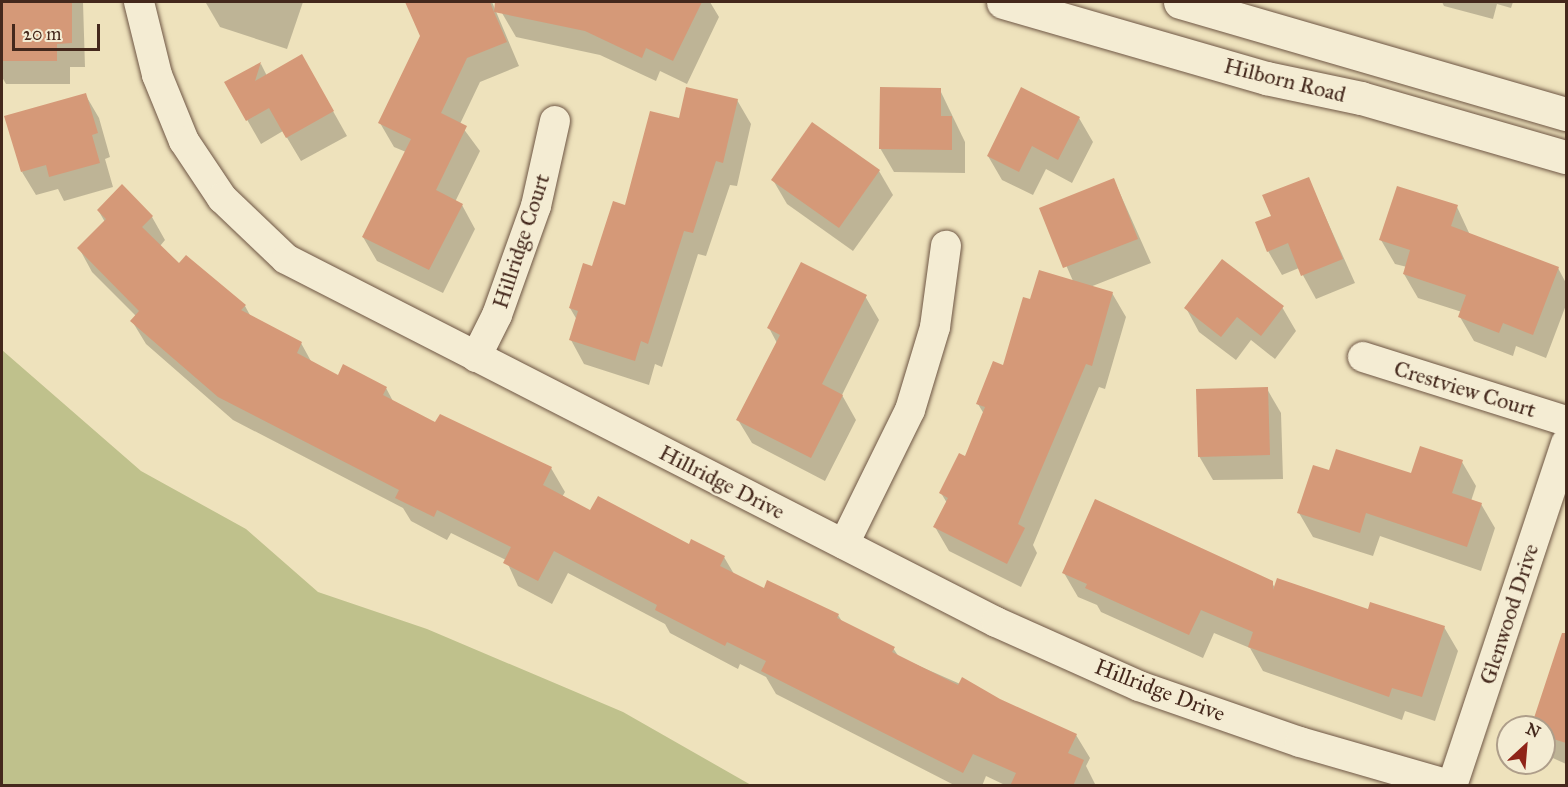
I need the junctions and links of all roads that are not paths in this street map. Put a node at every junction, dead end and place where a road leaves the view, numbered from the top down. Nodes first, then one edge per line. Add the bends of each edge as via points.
1 (140, 2) edge
2 (1003, 2) edge
3 (1180, 2) edge
4 (1566, 114) edge
5 (555, 121) dead end
6 (1566, 157) edge
7 (946, 246) dead end
8 (476, 357) junction
9 (1363, 357) dead end
10 (1566, 421) edge
11 (1566, 443) edge
12 (844, 543) junction
13 (1452, 786) edge

1 - 8 street, Hillridge Drive via 157,75 183,141 222,198 286,259
2 - 6 street, Hilborn Road via 1266,78 1361,98
3 - 4 street, Hilborn Road
5 - 8 street, Hillridge Court via 536,206 497,315
7 - 12 street via 935,327 910,410
8 - 12 street, Hillridge Drive
9 - 10 street, Crestview Court
11 - 13 street, Glenwood Drive
12 - 13 street, Hillridge Drive via 996,622 1139,686 1300,742

